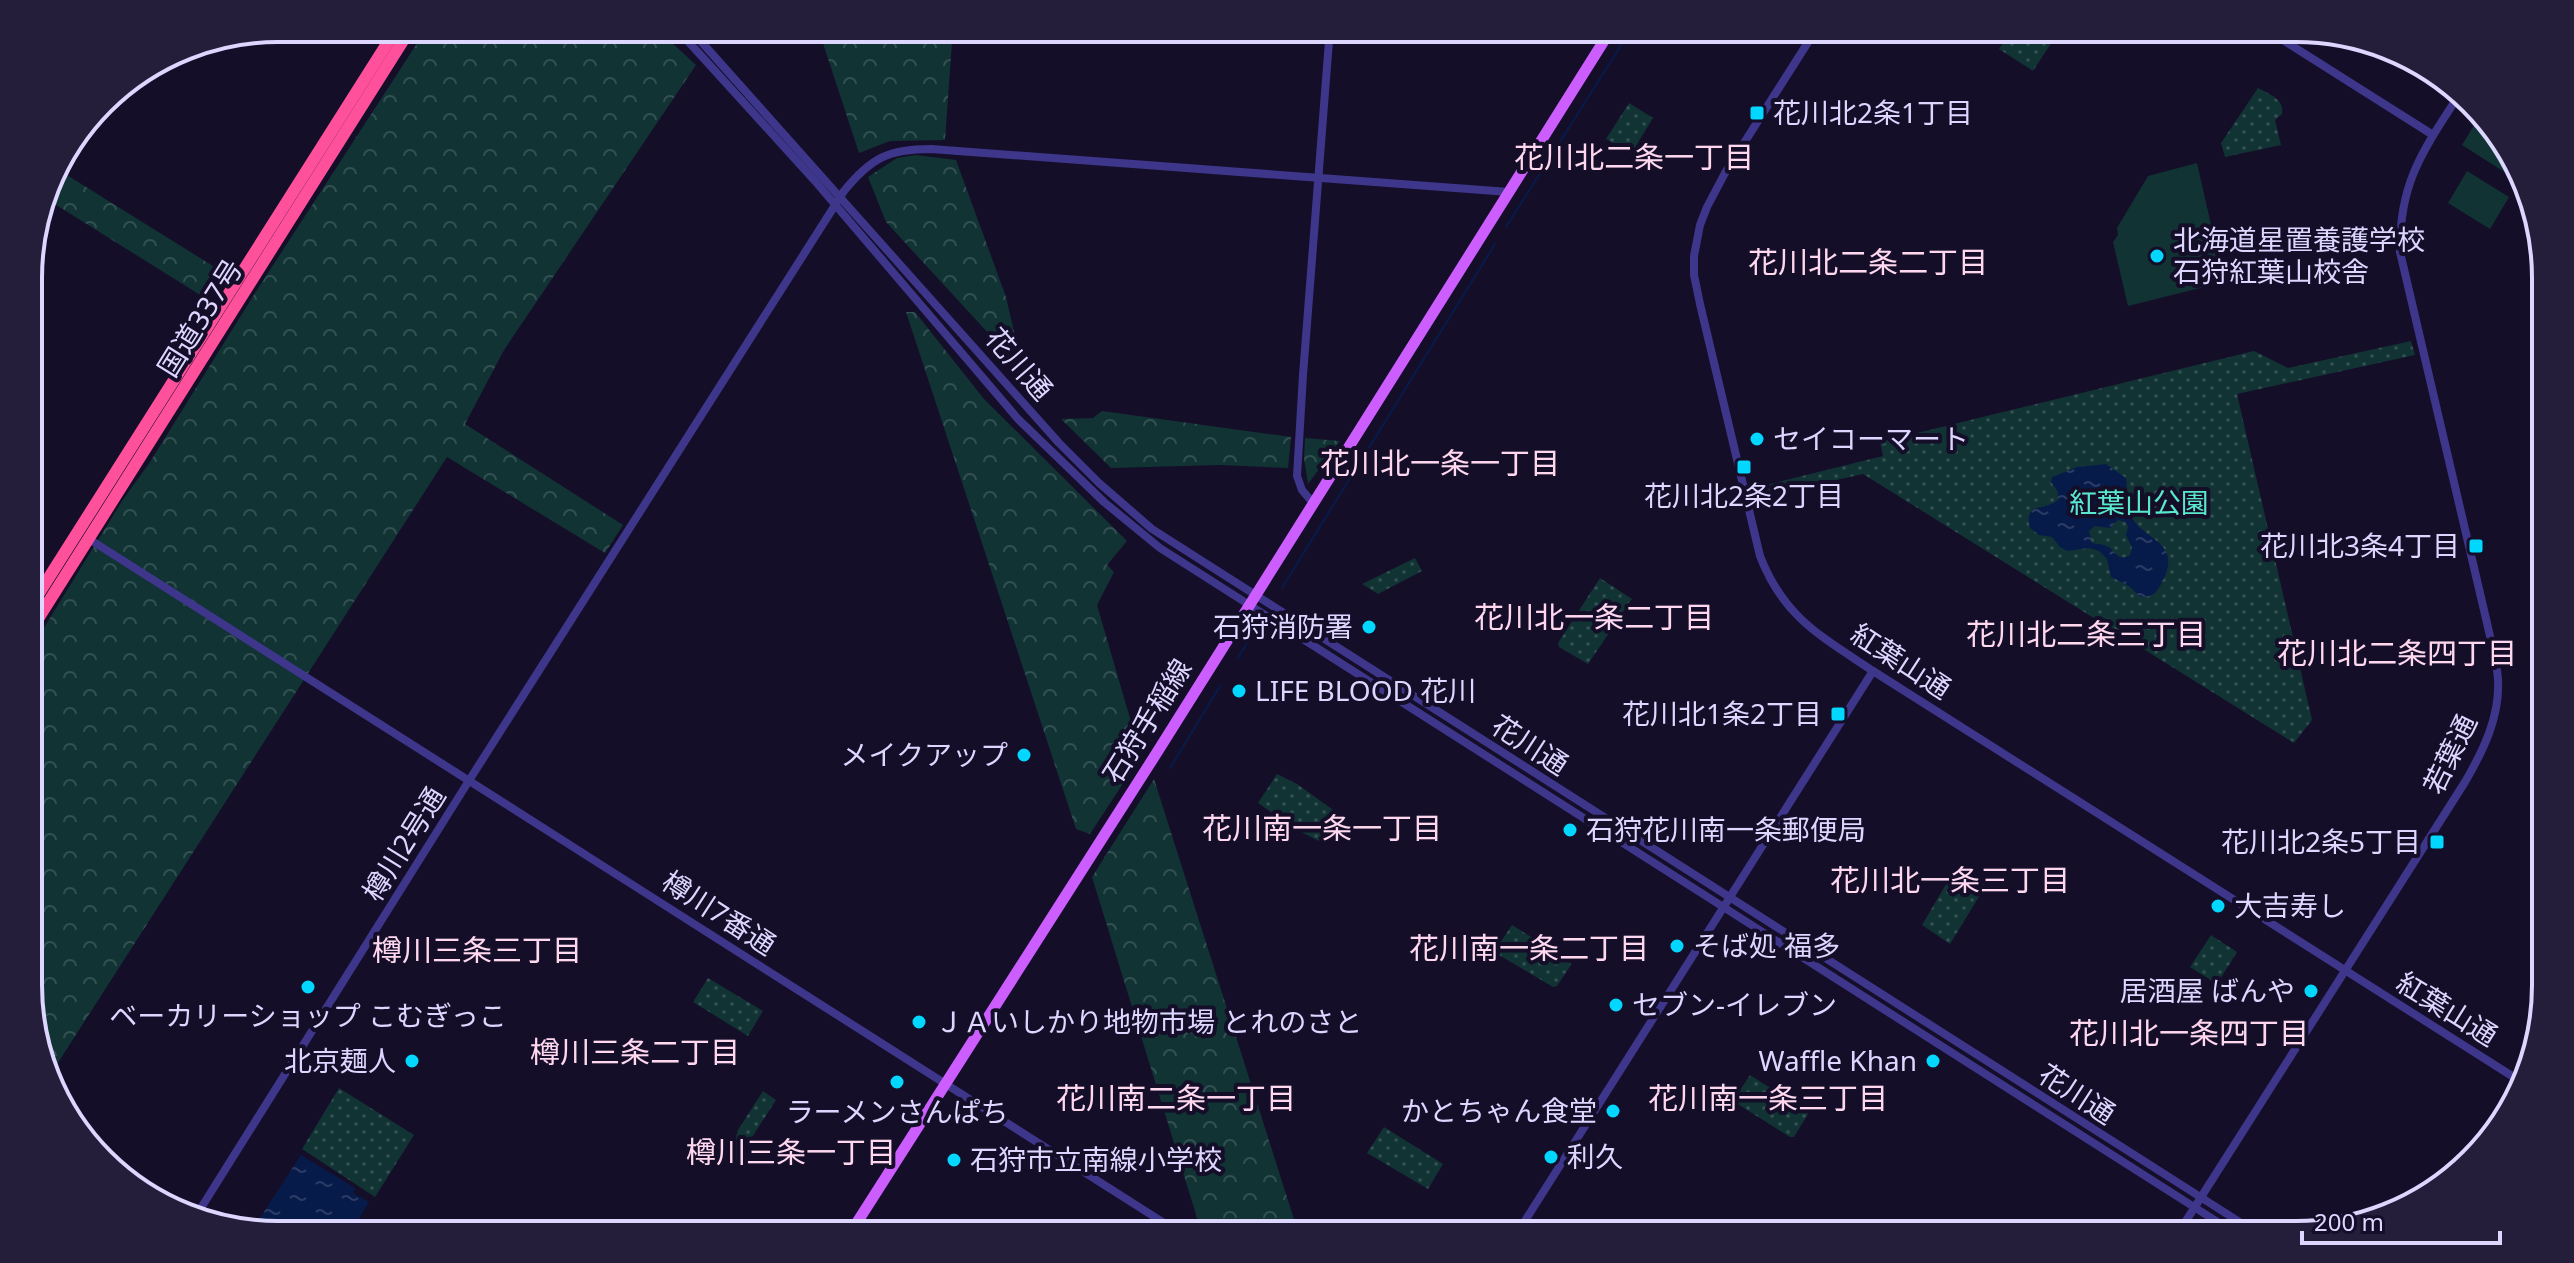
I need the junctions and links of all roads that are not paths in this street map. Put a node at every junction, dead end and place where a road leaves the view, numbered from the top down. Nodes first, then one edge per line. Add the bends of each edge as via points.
1 (388, 42) edge
2 (402, 42) edge
3 (689, 42) edge
4 (702, 42) edge
5 (1329, 42) edge
6 (1603, 42) edge
7 (1808, 42) edge
8 (2286, 42) edge
9 (2454, 103) edge
10 (2433, 135) junction
11 (1319, 176) junction
12 (1509, 192) junction
13 (841, 196) junction
14 (835, 205) junction
15 (1313, 503) junction
16 (89, 539) junction
17 (43, 588) edge
18 (1252, 600) junction
19 (43, 612) edge
20 (1873, 671) junction
21 (470, 779) junction
22 (1729, 898) junction
23 (1723, 907) junction
24 (2345, 970) junction
25 (2513, 1077) edge
26 (944, 1085) junction
27 (2201, 1197) junction
28 (2195, 1207) junction
29 (201, 1208) edge
30 (1525, 1220) edge
31 (2187, 1220) edge
32 (2215, 1220) edge
33 (2237, 1220) edge
34 (858, 1221) edge
35 (1160, 1221) edge

1 - 17 highway, 国道337号
2 - 16 highway, 国道337号
3 - 14 street, 花川通
4 - 13 street, 花川通
5 - 11 street
6 - 12 main road, 石狩手稲線
7 - 20 street, 紅葉山通 via 1713,194 1697,240 1694,275 1767,575 1805,625
8 - 10 street
9 - 10 street, 若葉通
10 - 24 street, 若葉通 via 2408,181 2400,252 2487,623 2498,680 2496,710 2480,757
11 - 12 street, 樽川2号通
11 - 13 street, 樽川2号通 via 915,149 868,163
11 - 15 street via 1297,476
12 - 15 main road, 石狩手稲線
13 - 14 street, 樽川2号通
13 - 18 street, 花川通 via 1099,483 1152,529
14 - 18 street, 花川通 via 1018,419 1081,481 1160,548
14 - 21 street, 樽川2号通
15 - 18 main road, 石狩手稲線
16 - 19 highway, 国道337号
16 - 21 street, 樽川7番通
18 - 22 street, 花川通
18 - 23 street, 花川通
18 - 26 main road, 石狩手稲線
20 - 22 street
20 - 24 street, 紅葉山通
21 - 26 street, 樽川7番通
21 - 29 street, 樽川2号通
22 - 23 street
22 - 27 street, 花川通
23 - 28 street, 花川通
23 - 30 street
24 - 25 street, 紅葉山通
24 - 27 street, 若葉通
26 - 34 main road, 石狩手稲線
26 - 35 street, 樽川7番通
27 - 28 street, 若葉通
27 - 33 street, 花川通
28 - 31 street, 若葉通
28 - 32 street, 花川通

